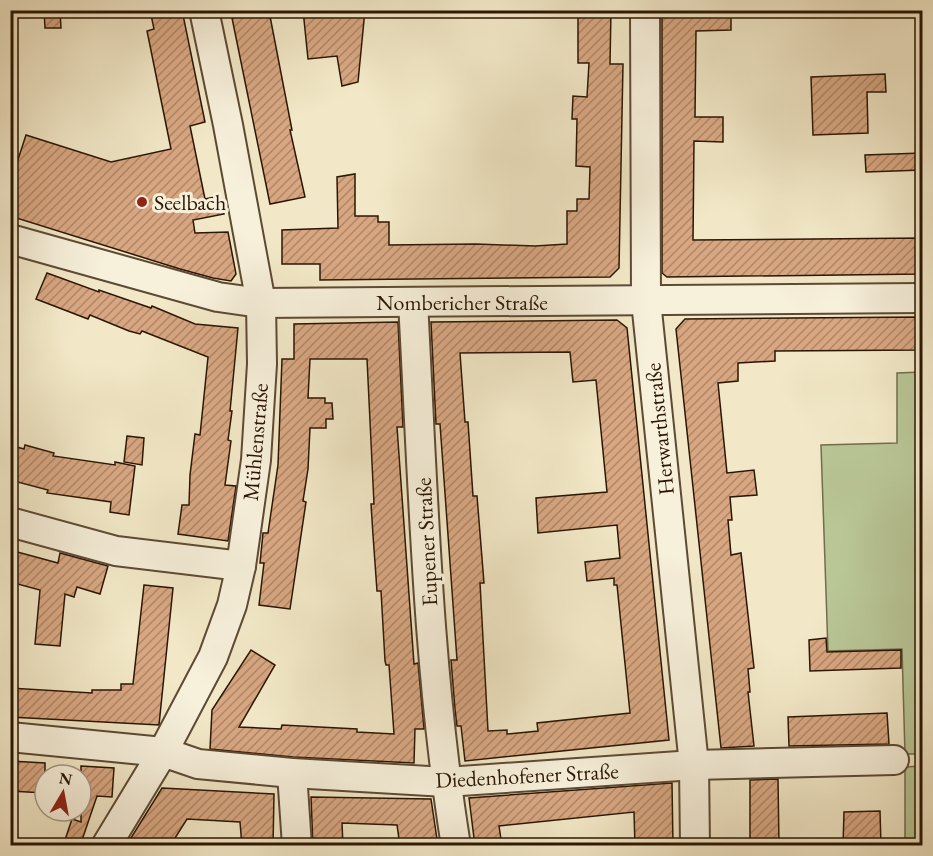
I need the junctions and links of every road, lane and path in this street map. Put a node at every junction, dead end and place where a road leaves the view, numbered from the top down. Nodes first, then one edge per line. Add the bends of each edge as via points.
1 (204, 10) edge
2 (645, 10) edge
3 (10, 239) edge
4 (922, 298) edge
5 (646, 301) junction
6 (413, 302) junction
7 (261, 303) junction
8 (10, 522) edge
9 (241, 566) junction
10 (10, 737) edge
11 (163, 752) junction
12 (894, 760) dead end
13 (694, 765) junction
14 (292, 773) junction
15 (446, 782) junction
16 (106, 846) edge
17 (297, 846) edge
18 (456, 846) edge
19 (695, 846) edge

1 - 7 street, Mühlenstraße
2 - 5 street, Herwarthstraße
3 - 7 street, Nombericher Straße via 218,297
4 - 5 street, Nombericher Straße
5 - 6 street, Nombericher Straße
5 - 13 street, Herwarthstraße
6 - 7 street, Nombericher Straße
6 - 15 street, Eupener Straße via 428,586
7 - 9 street, Mühlenstraße via 256,460
8 - 9 street via 117,551
9 - 11 street, Mühlenstraße via 213,657
10 - 11 street, Diedenhofener Straße
11 - 14 street, Diedenhofener Straße via 198,764
11 - 16 street, Mühlenstraße
12 - 13 street, Diedenhofener Straße
13 - 15 street, Diedenhofener Straße
13 - 19 street, Herwarthstraße
14 - 15 street, Diedenhofener Straße
14 - 17 street
15 - 18 street, Eupener Straße

